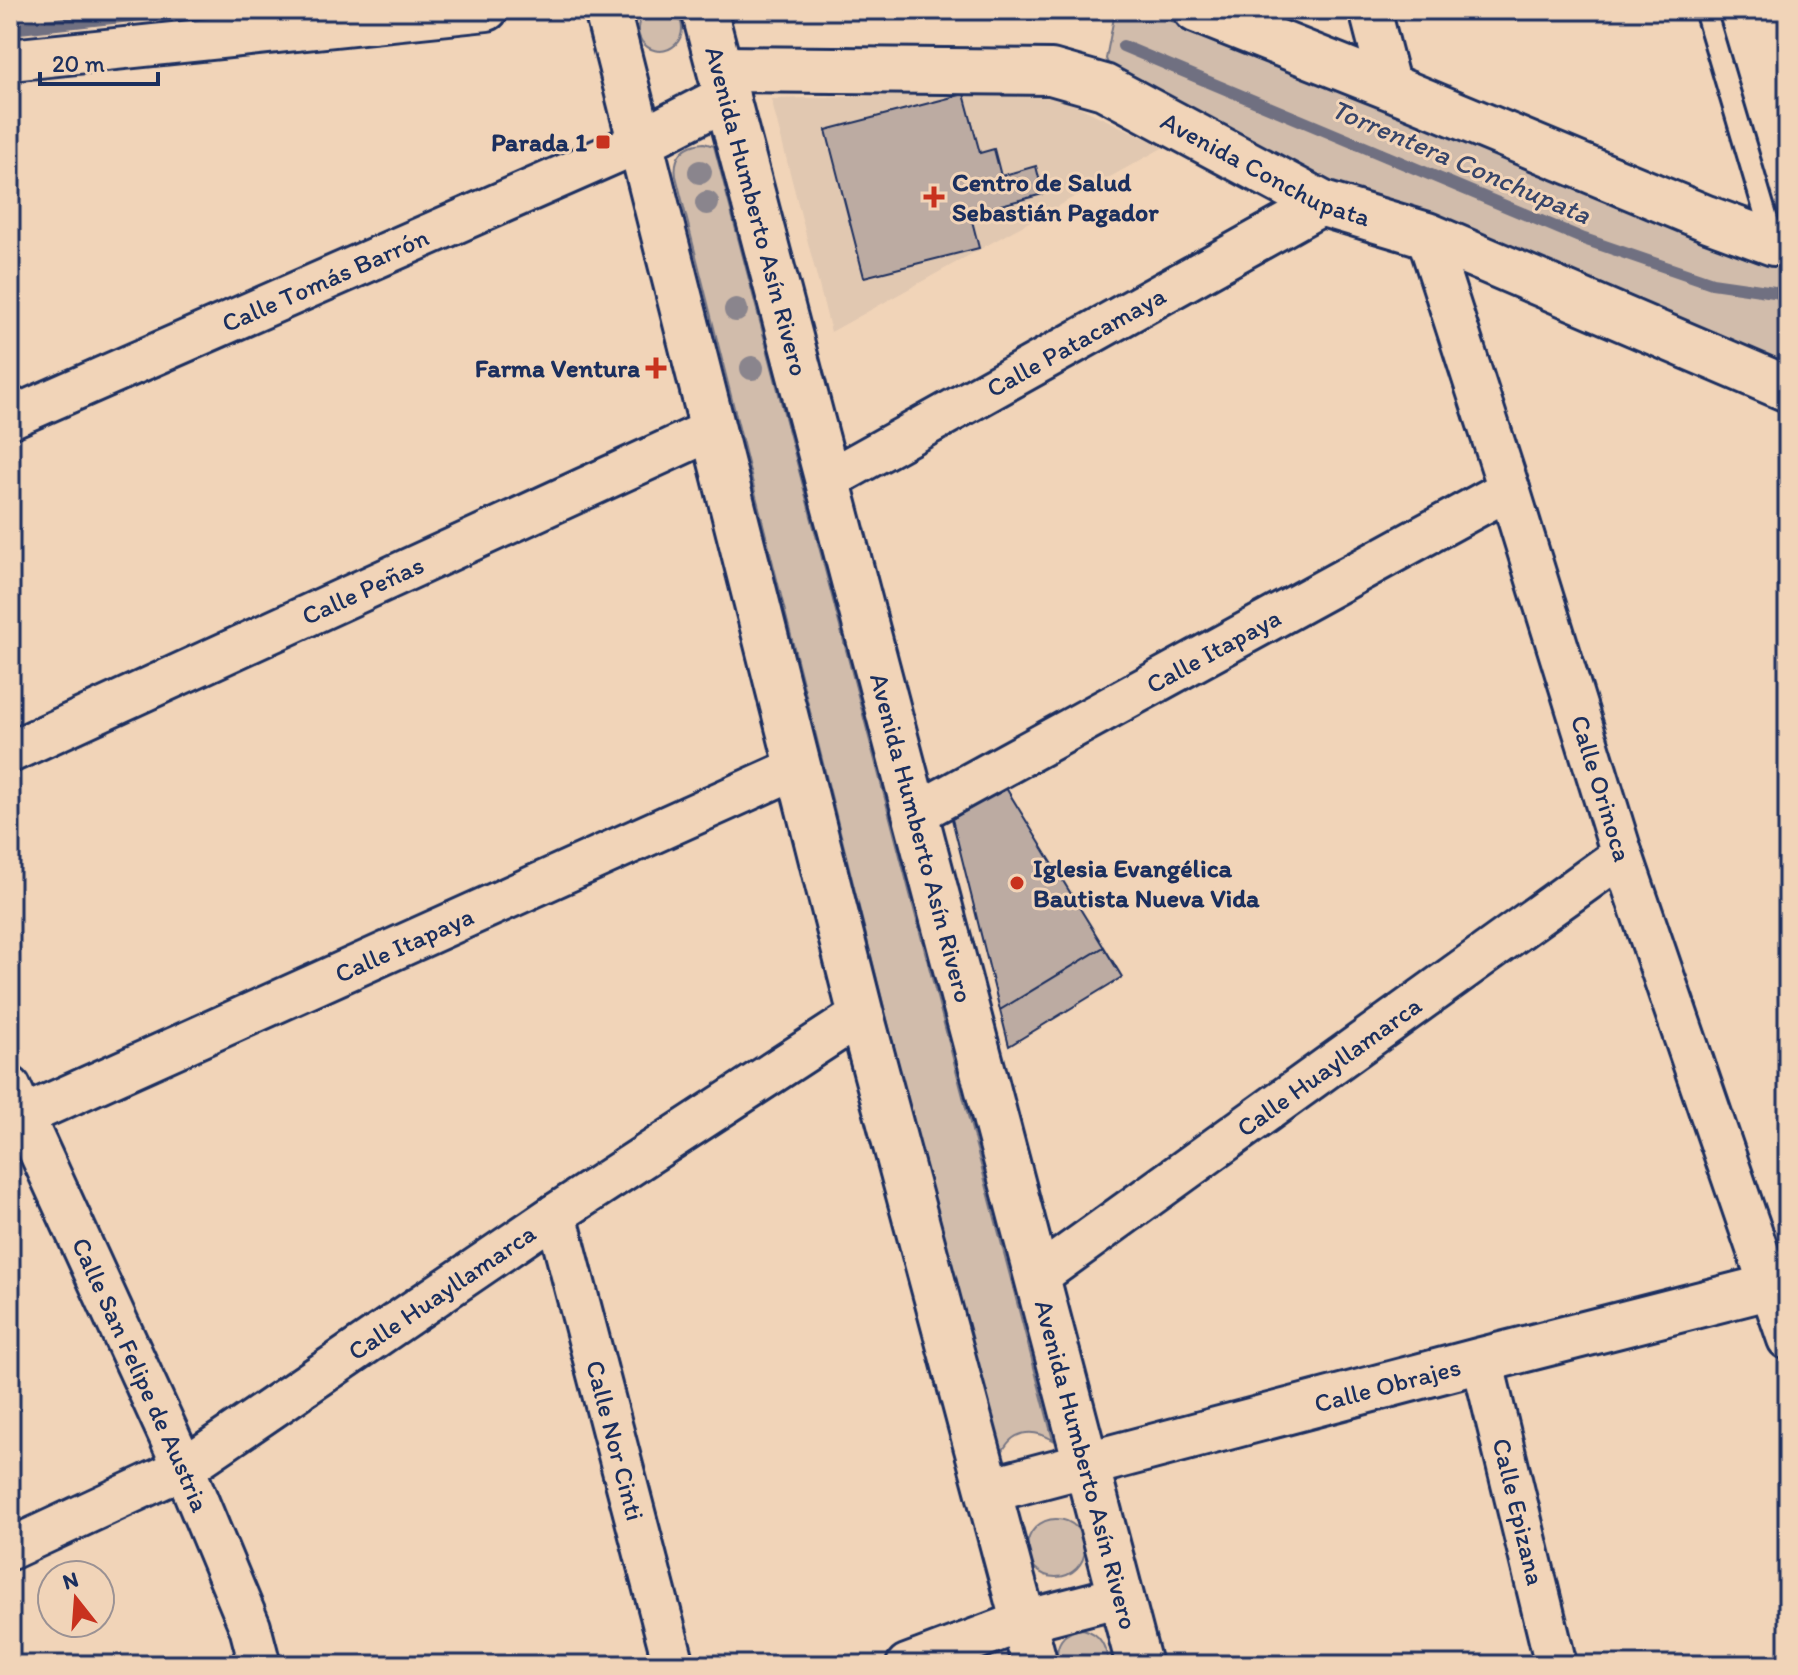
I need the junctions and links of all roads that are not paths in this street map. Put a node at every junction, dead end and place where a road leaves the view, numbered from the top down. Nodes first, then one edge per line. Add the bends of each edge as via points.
1 (487, 10) edge
2 (607, 10) edge
3 (704, 10) edge
4 (1196, 10) edge
5 (1370, 10) edge
6 (1705, 10) edge
7 (10, 60) edge
8 (723, 83) junction
9 (1390, 87) junction
10 (640, 142) junction
11 (1323, 204) junction
12 (1427, 235) junction
13 (1781, 243) edge
14 (1788, 389) edge
15 (10, 418) edge
16 (714, 429) junction
17 (828, 480) junction
18 (1509, 489) junction
19 (10, 752) edge
20 (799, 767) junction
21 (915, 814) junction
22 (1622, 855) junction
23 (861, 1015) junction
24 (15, 1108) edge
25 (556, 1214) junction
26 (1037, 1277) junction
27 (1779, 1285) edge
28 (1788, 1339) edge
29 (1482, 1360) junction
30 (1087, 1463) junction
31 (184, 1468) junction
32 (989, 1490) junction
33 (10, 1549) edge
34 (1121, 1596) junction
35 (1024, 1621) junction
36 (260, 1665) edge
37 (674, 1665) edge
38 (907, 1665) edge
39 (1035, 1665) edge
40 (1139, 1665) edge
41 (1556, 1665) edge

1 - 7 street
2 - 10 street
3 - 8 street, Avenida Humberto Asín Rivero
4 - 9 street
5 - 9 street
6 - 13 lane
8 - 10 street, Avenida Conchupata
8 - 11 street, Avenida Conchupata via 1051,72 1104,87
8 - 17 street, Avenida Humberto Asín Rivero
9 - 13 street via 1692,213
10 - 15 street, Calle Tomás Barrón
10 - 16 street
11 - 12 street, Avenida Conchupata
11 - 17 street, Calle Patacamaya
12 - 14 street, Avenida Conchupata
12 - 18 street, Calle Orinoca
16 - 19 street, Calle Peñas
16 - 20 street
17 - 21 street, Avenida Humberto Asín Rivero
18 - 21 street, Calle Itapaya
18 - 22 street, Calle Orinoca
20 - 23 street
20 - 24 street, Calle Itapaya
21 - 26 street, Avenida Humberto Asín Rivero
22 - 26 street, Calle Huayllamarca
22 - 27 street, Calle Orinoca
23 - 25 street, Calle Huayllamarca
23 - 32 street
24 - 31 street, Calle San Felipe de Austria
25 - 31 street, Calle Huayllamarca
25 - 37 street, Calle Nor Cinti
26 - 30 street, Avenida Humberto Asín Rivero
27 - 28 street, Calle Orinoca
27 - 29 street, Calle Obrajes
29 - 30 street, Calle Obrajes
29 - 41 street, Calle Epizana
30 - 32 street, Calle Obrajes
30 - 34 street, Avenida Humberto Asín Rivero
31 - 33 street, Calle Huayllamarca
31 - 36 street, Calle San Felipe de Austria via 250,1627
32 - 35 street
34 - 35 street
34 - 40 street, Avenida Humberto Asín Rivero
35 - 38 street
35 - 39 street

